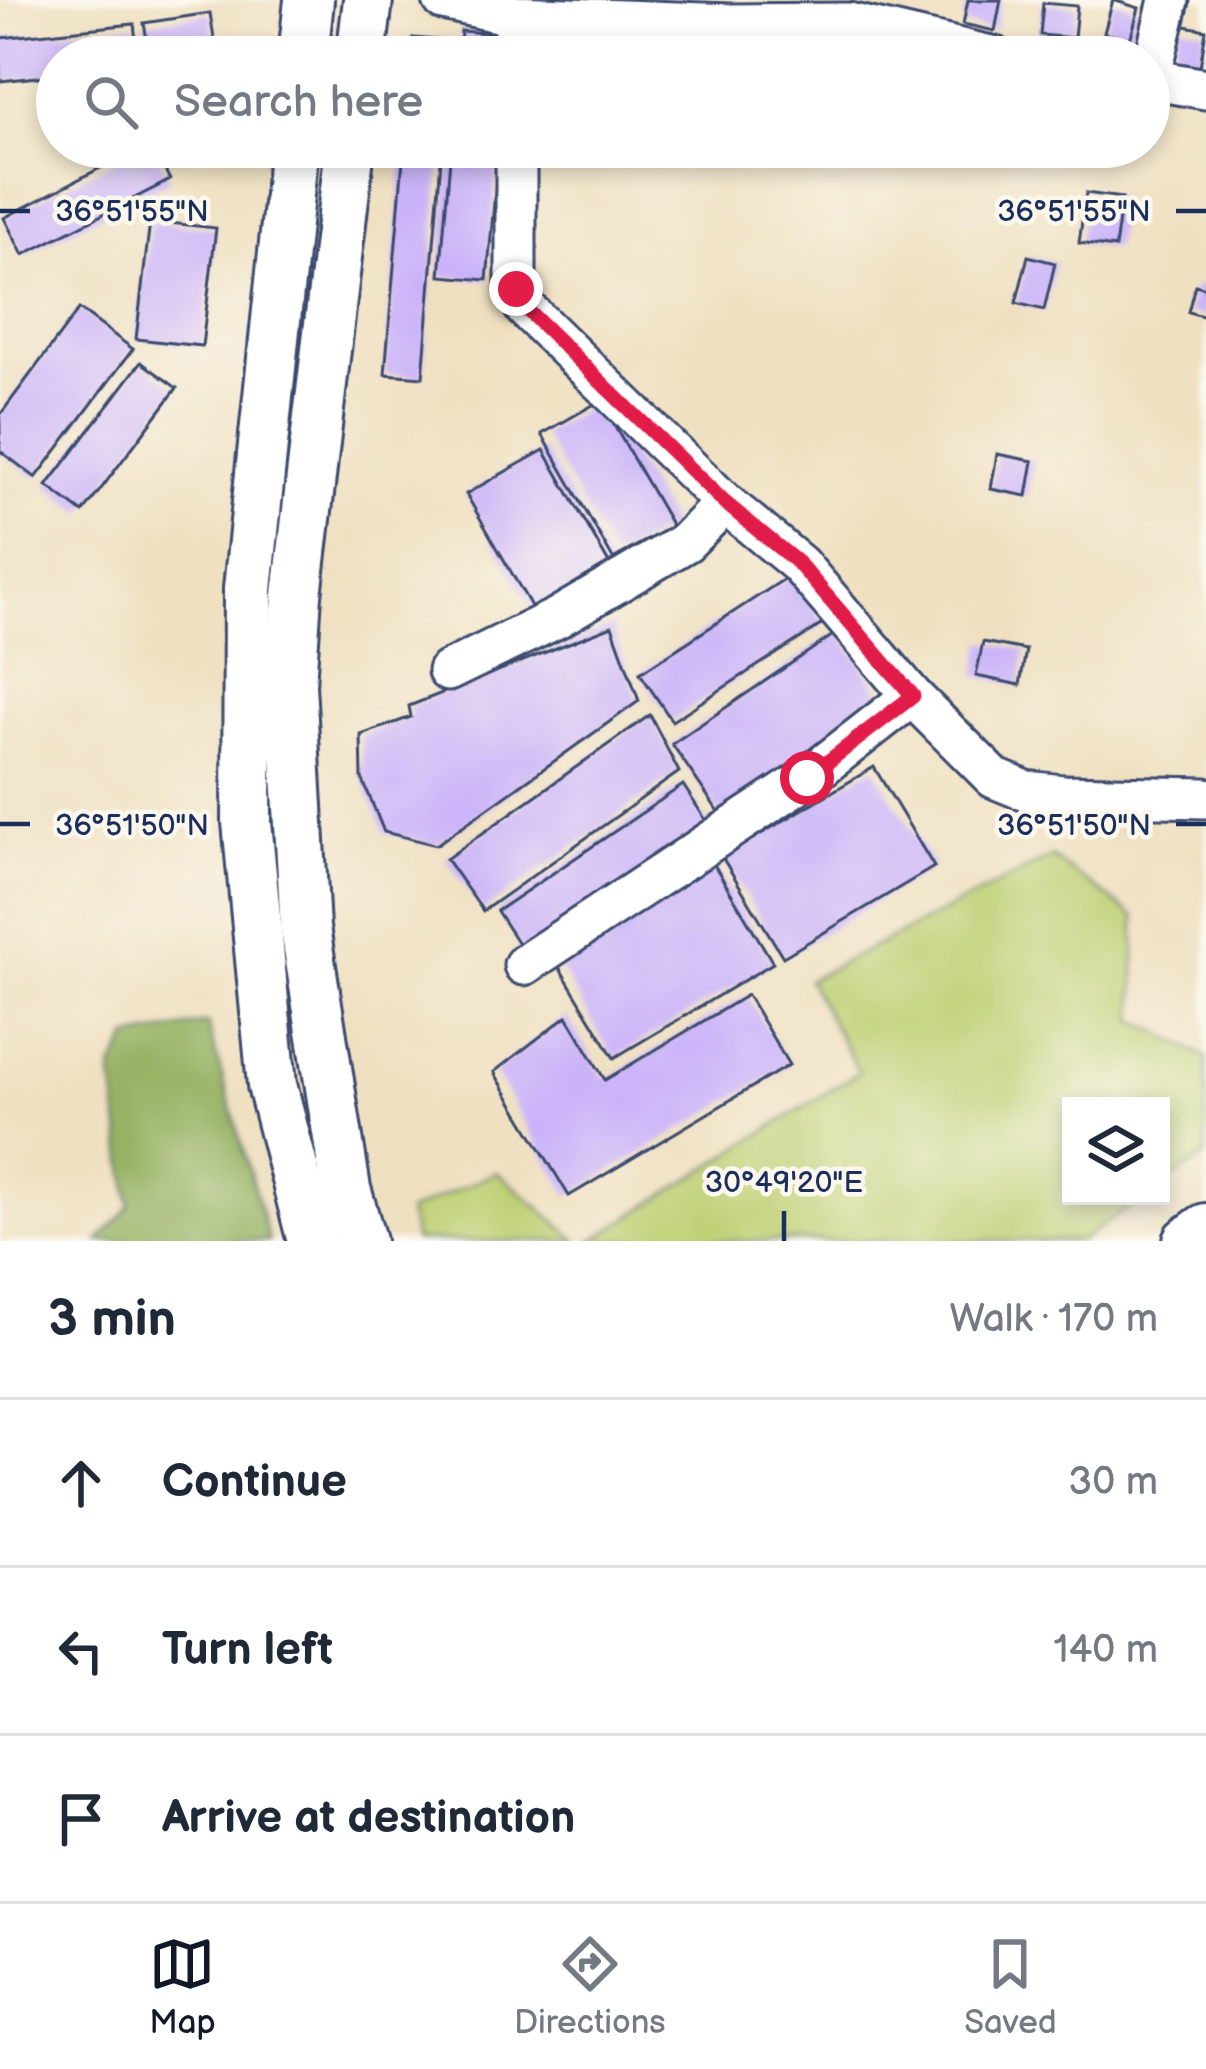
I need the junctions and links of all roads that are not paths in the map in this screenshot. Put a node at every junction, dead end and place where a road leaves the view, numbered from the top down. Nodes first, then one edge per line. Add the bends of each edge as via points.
1 (309, 0) edge
2 (368, 0) edge
3 (443, 0) edge
4 (1168, 0) edge
5 (515, 16) junction
6 (306, 36) edge
7 (364, 36) edge
8 (515, 36) edge
9 (905, 36) edge
10 (1159, 36) edge
11 (1170, 83) edge
12 (1206, 89) edge
13 (292, 168) edge
14 (348, 168) edge
15 (516, 168) edge
16 (724, 502) junction
17 (448, 671) dead end
18 (913, 696) junction
19 (1206, 798) edge
20 (524, 965) dead end
21 (1206, 1228) edge
22 (312, 1241) edge
23 (361, 1241) edge
24 (1187, 1241) edge

1 - 6 main road
2 - 7 main road
3 - 5 street
4 - 10 street
5 - 8 street
5 - 9 street via 849,23
11 - 12 street
13 - 22 main road via 248,589 247,822 272,1085
14 - 23 main road via 291,685 305,928
15 - 16 street via 516,289 525,308
16 - 17 street via 686,542 557,619
16 - 18 street via 799,564
18 - 19 street via 994,778 1026,791
18 - 20 street via 807,778
21 - 24 main road

